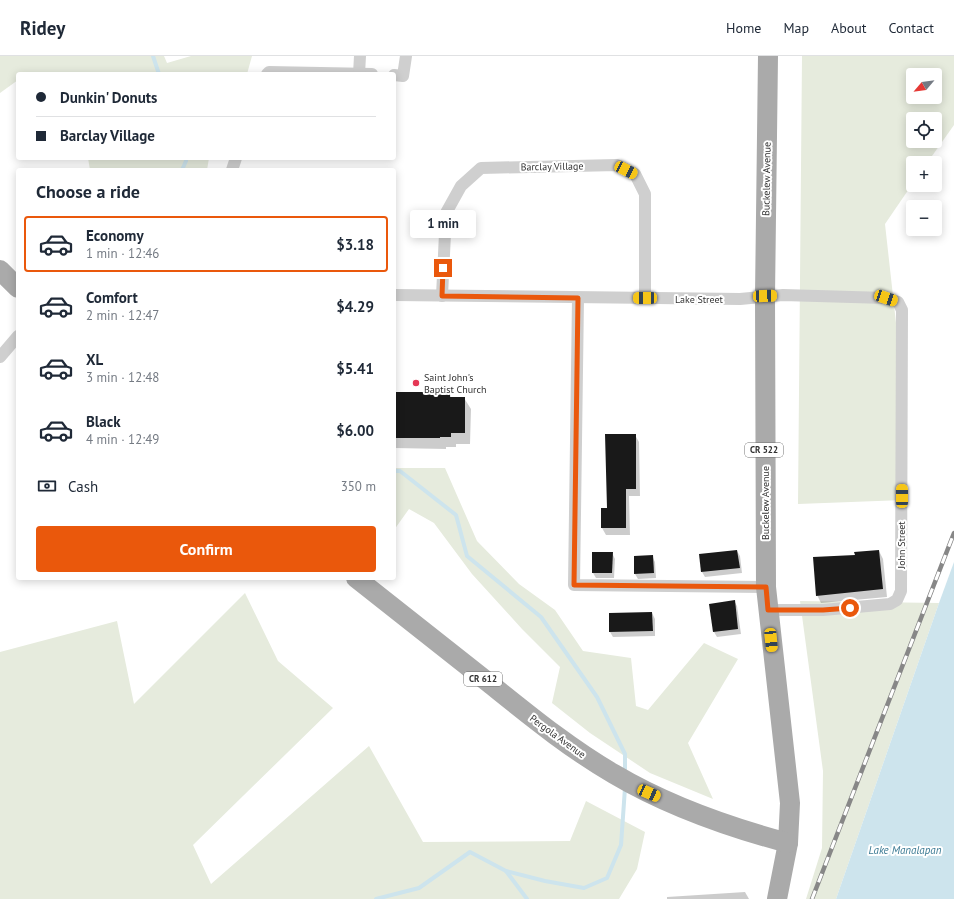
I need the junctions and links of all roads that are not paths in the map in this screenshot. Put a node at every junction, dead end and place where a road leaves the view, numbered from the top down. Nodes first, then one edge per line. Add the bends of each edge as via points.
1 (360, 56) edge
2 (406, 56) edge
3 (768, 56) edge
4 (359, 72) edge
5 (396, 75) edge
6 (0, 270) edge
7 (16, 286) edge
8 (396, 295) edge
9 (442, 296) junction
10 (765, 296) junction
11 (578, 298) junction
12 (645, 298) junction
13 (902, 310) joint
14 (16, 338) edge
15 (0, 357) edge
16 (359, 580) edge
17 (766, 587) junction
18 (768, 610) junction
19 (788, 843) junction
20 (777, 899) edge

1 - 4 street
2 - 5 street via 403,76
3 - 10 main road, Buckelew Avenue / CR 522
6 - 7 main road
8 - 9 street, Lake Street
9 - 11 street, Lake Street
9 - 12 street, Barclay Village via 446,213 461,186 481,168 617,165 635,174 645,194
10 - 12 street, Lake Street via 740,299
10 - 13 street, Lake Street via 886,298 898,302
10 - 17 main road, Buckelew Avenue / CR 522
11 - 12 street, Lake Street
11 - 17 street via 574,585
13 - 18 street, John Street via 901,591 897,600 890,604 823,610
14 - 15 street
16 - 19 main road, Pergola Avenue / CR 612 via 541,725 614,774 649,793 737,829
17 - 18 main road, Buckelew Avenue / CR 522
18 - 19 main road, Buckelew Avenue / CR 522 via 788,765
19 - 20 main road, Buckelew Avenue / CR 522

